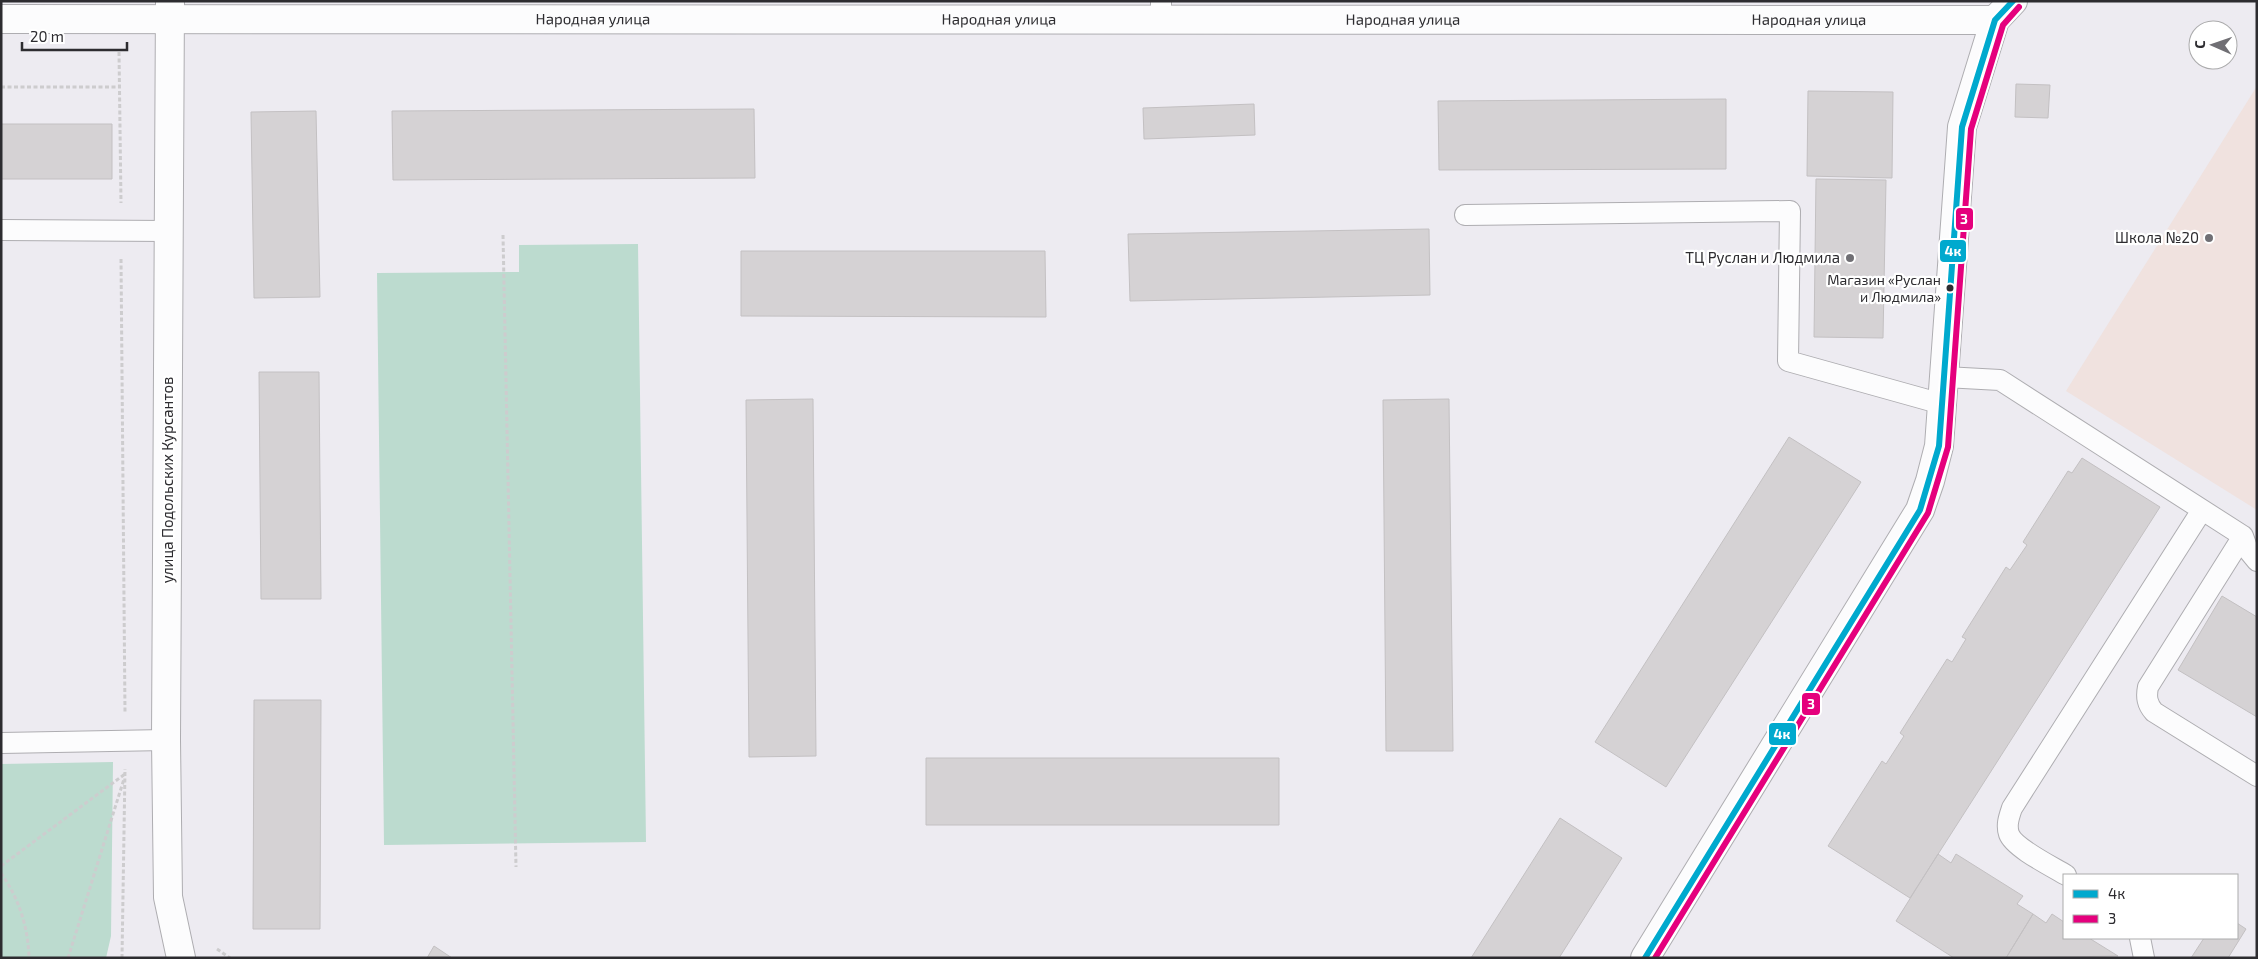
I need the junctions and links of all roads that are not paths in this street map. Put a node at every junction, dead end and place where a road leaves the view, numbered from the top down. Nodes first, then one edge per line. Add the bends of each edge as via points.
1 (170, 10) edge
2 (2004, 10) edge
3 (942, 11) edge
4 (1162, 11) edge
5 (1, 19) edge
6 (1465, 215) dead end
7 (1, 230) edge
8 (169, 231) junction
9 (1944, 390) junction
10 (2202, 510) junction
11 (2243, 536) junction
12 (2257, 561) edge
13 (166, 740) junction
14 (1, 743) edge
15 (2257, 776) edge
16 (2064, 874) edge
17 (2140, 939) edge
18 (181, 958) edge
19 (1645, 958) edge
20 (2144, 958) edge

1 - 3 street, Народная улица
1 - 5 street, Народная улица via 119,19
1 - 8 street, улица Подольских Курсантов
2 - 4 street, Народная улица
2 - 9 street via 1962,127
3 - 4 street, Народная улица
6 - 9 lane via 1790,211 1788,361
7 - 8 lane
8 - 13 street, улица Подольских Курсантов
9 - 10 lane via 2000,380
9 - 19 street via 1939,446 1920,510
10 - 11 lane
10 - 16 lane via 2012,808 2007,822 2009,836
11 - 12 lane
11 - 15 lane via 2148,687 2146,697 2154,712
13 - 14 lane
13 - 18 street, улица Подольских Курсантов via 168,897
17 - 20 lane

